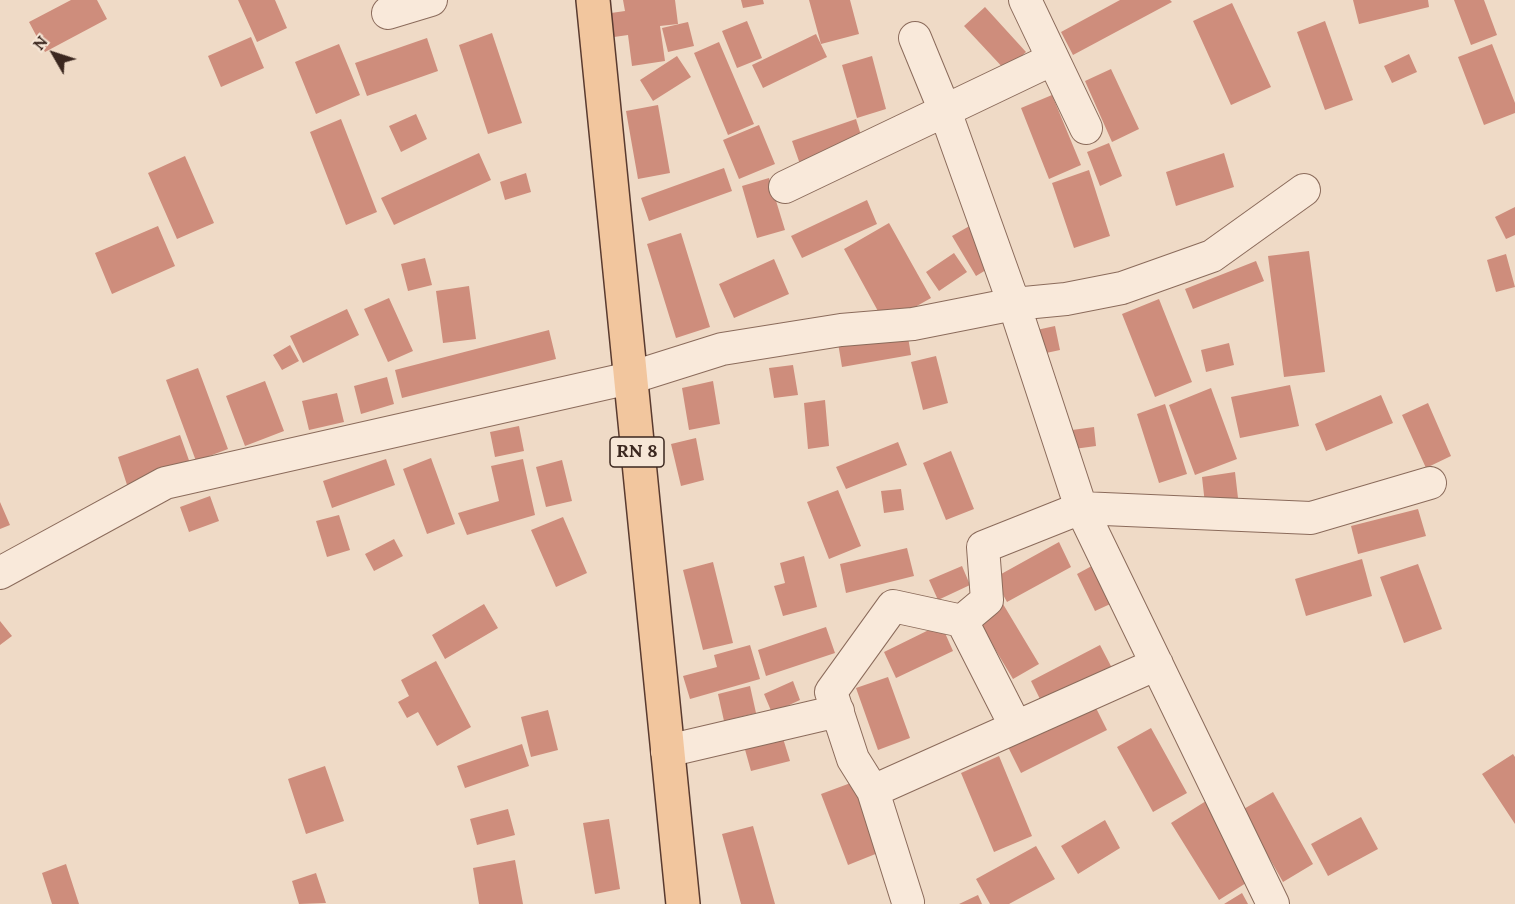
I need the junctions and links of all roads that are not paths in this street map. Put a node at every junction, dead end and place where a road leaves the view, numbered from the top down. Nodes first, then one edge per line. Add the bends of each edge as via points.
1 (431, 0) edge
2 (593, 0) edge
3 (1025, 0) edge
4 (388, 13) dead end
5 (915, 38) dead end
6 (1053, 59) junction
7 (945, 111) junction
8 (1086, 128) dead end
9 (785, 187) dead end
10 (1304, 190) dead end
11 (1014, 304) junction
12 (630, 378) junction
13 (1430, 483) dead end
14 (1081, 508) junction
15 (0, 573) edge
16 (962, 621) junction
17 (1156, 664) junction
18 (838, 711) junction
19 (1016, 727) junction
20 (667, 751) junction
21 (873, 790) junction
22 (908, 902) dead end
23 (683, 904) edge
24 (1273, 904) edge

1 - 4 street
2 - 12 main road, RN 8
3 - 6 street
5 - 7 street
6 - 7 street
6 - 8 street
7 - 9 street
7 - 11 street
10 - 11 street via 1212,256 1122,288
11 - 12 street via 913,324 841,330 722,349
11 - 14 street
12 - 15 street via 165,483
12 - 20 main road, RN 8
13 - 14 street via 1311,518
14 - 16 street via 983,547 987,600
14 - 17 street
16 - 18 street via 893,606 831,692
16 - 19 street
17 - 19 street
17 - 24 street
18 - 20 street
18 - 21 street via 853,759
19 - 21 street
20 - 23 main road, RN 8
21 - 22 street

